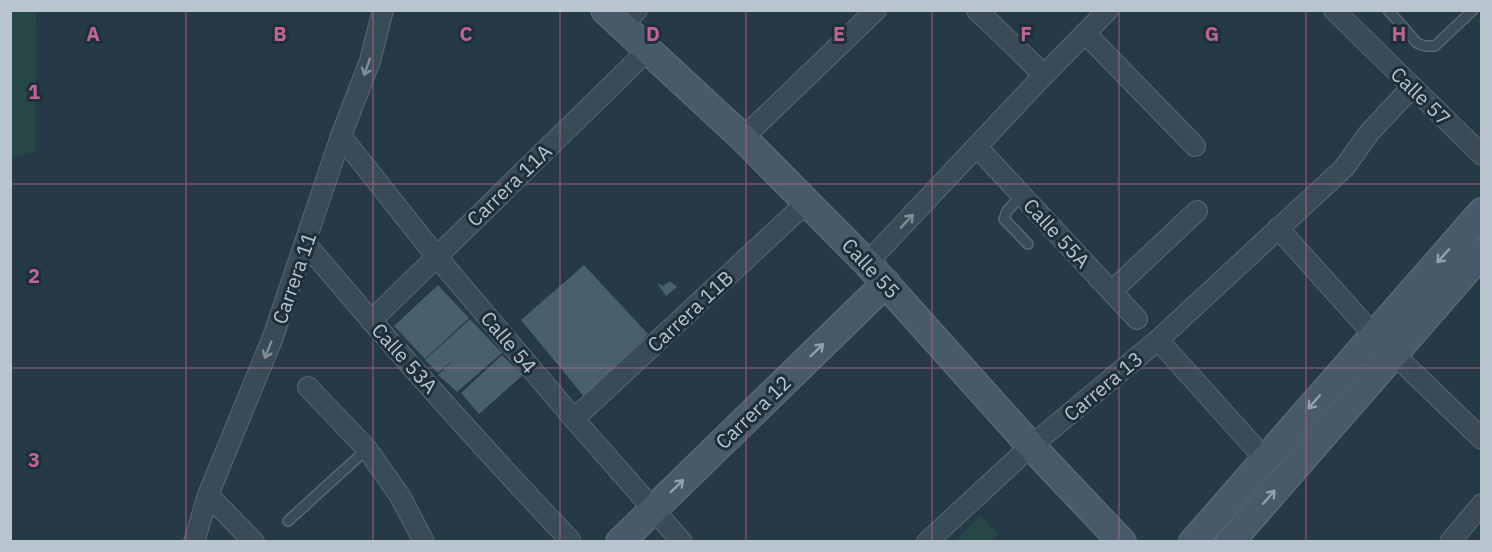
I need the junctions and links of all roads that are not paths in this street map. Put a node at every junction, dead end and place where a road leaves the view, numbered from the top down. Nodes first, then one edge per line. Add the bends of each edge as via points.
1 (383, 10) edge
2 (876, 10) edge
3 (977, 10) edge
4 (1108, 10) edge
5 (1334, 10) edge
6 (1388, 10) edge
7 (1473, 10) edge
8 (621, 16) edge
9 (1085, 33) junction
10 (648, 50) junction
11 (1044, 75) junction
12 (1412, 87) junction
13 (341, 136) junction
14 (743, 138) junction
15 (1195, 146) dead end
16 (977, 147) junction
17 (1482, 156) edge
18 (1022, 195) junction
19 (807, 202) junction
20 (1197, 211) dead end
21 (1482, 212) edge
22 (1278, 228) junction
23 (306, 244) junction
24 (1028, 244) dead end
25 (1482, 253) edge
26 (436, 256) junction
27 (867, 263) junction
28 (886, 283) junction
29 (1112, 291) junction
30 (1137, 319) dead end
31 (371, 321) junction
32 (1373, 334) junction
33 (1158, 340) junction
34 (1394, 354) junction
35 (308, 387) dead end
36 (574, 419) junction
37 (1482, 439) edge
38 (1031, 446) junction
39 (367, 449) junction
40 (1265, 459) junction
41 (208, 495) junction
42 (1482, 504) edge
43 (654, 509) junction
44 (288, 521) dead end
45 (418, 539) edge
46 (569, 541) edge
47 (194, 542) edge
48 (254, 542) edge
49 (620, 542) edge
50 (682, 542) edge
51 (927, 542) edge
52 (1122, 542) edge
53 (1193, 542) edge
54 (1230, 542) edge
55 (1450, 542) edge

1 -> 13 street, Carrera 11 via 370,61
2 - 14 street
3 - 11 street
4 - 9 street
5 - 12 street, Calle 57
6 - 7 lane via 1417,43 1425,46 1435,45
8 - 10 street, Calle 55
9 - 11 street
9 - 15 street
10 - 14 street, Calle 55
10 - 26 street, Carrera 11A
11 - 16 street
12 - 17 street, Calle 57
12 - 22 street, Carrera 13 via 1369,133 1344,168
13 - 23 street, Carrera 11
13 - 26 street, Calle 54
14 - 19 street, Calle 55
16 - 18 street, Calle 55A
27 -> 16 street
18 - 24 lane via 1004,219
18 - 29 street, Calle 55A
19 - 27 street, Calle 55
19 - 36 street, Carrera 11B
20 - 29 street
21 -> 32 street
22 - 32 street
22 - 33 street, Carrera 13
23 - 31 street, Calle 53A
23 -> 41 street, Carrera 11 via 273,337
25 - 34 street
26 - 31 street, Carrera 11A
26 - 36 street, Calle 54
27 - 28 street, Calle 55
28 - 38 street, Calle 55
43 -> 28 street, Carrera 12
29 - 30 street, Calle 55A
31 - 46 street, Calle 53A
32 - 34 street
32 -> 40 street
33 - 38 street, Carrera 13
33 - 40 street
34 - 37 street
54 -> 34 street
35 - 39 street
36 - 43 street, Calle 54
38 - 51 street, Carrera 13
38 - 52 street, Calle 55
39 - 44 lane
39 - 45 street via 400,496
40 - 53 street
41 - 47 street, Carrera 11
41 - 48 street
42 - 55 street
43 - 49 street, Carrera 12
43 - 50 street, Calle 54

